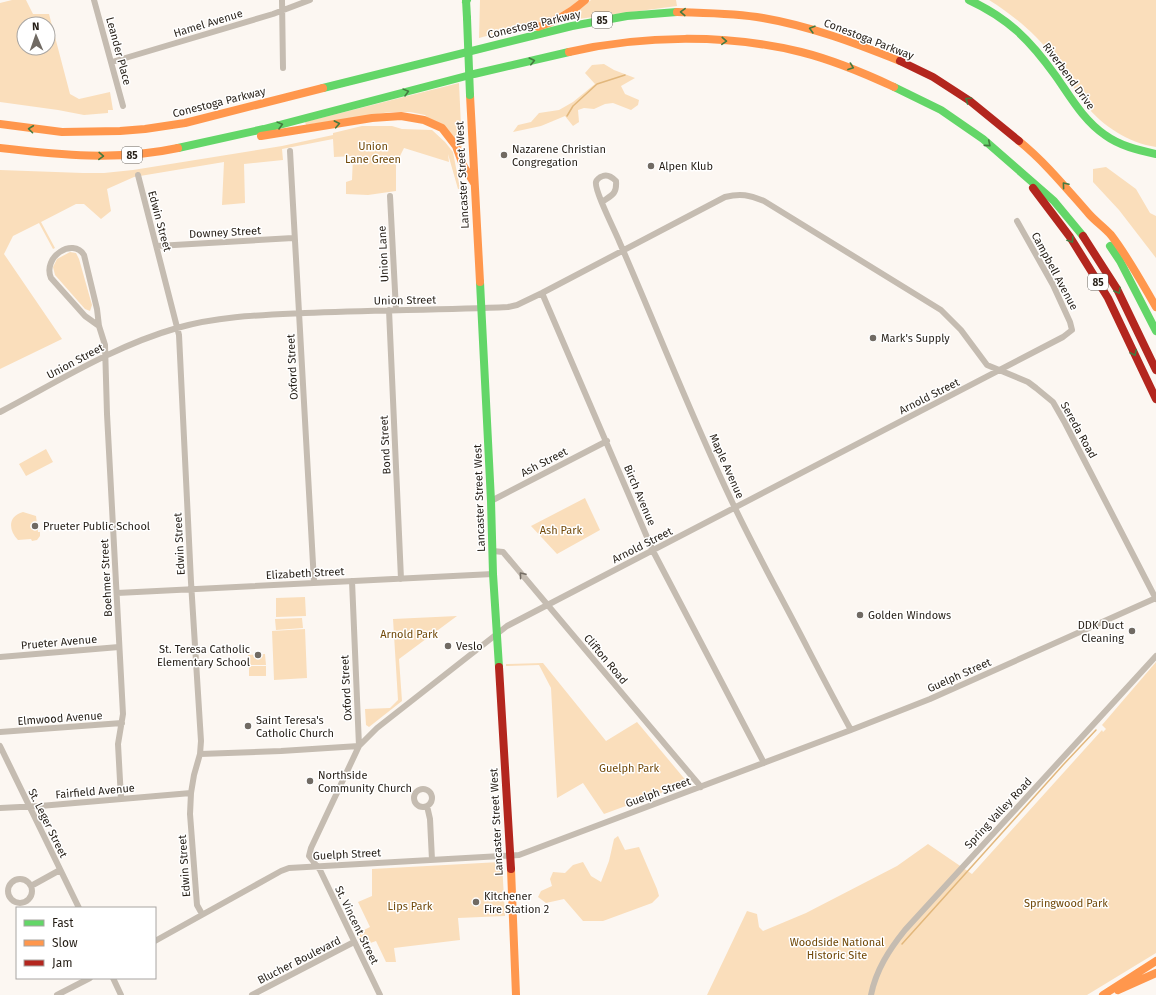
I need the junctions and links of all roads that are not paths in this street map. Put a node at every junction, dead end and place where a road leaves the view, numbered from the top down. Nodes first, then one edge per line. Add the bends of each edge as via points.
1 (94, 0) edge
2 (282, 0) edge
3 (310, 0) edge
4 (585, 0) edge
5 (969, 0) edge
6 (466, 1) edge
7 (283, 10) junction
8 (112, 62) junction
9 (404, 67) junction
10 (283, 68) dead end
11 (124, 106) dead end
12 (0, 124) edge
13 (201, 143) junction
14 (0, 148) edge
15 (290, 151) dead end
16 (1156, 154) edge
17 (62, 155) junction
18 (0, 156) edge
19 (1024, 174) junction
20 (138, 175) dead end
21 (474, 184) junction
22 (390, 196) dead end
23 (602, 202) dead end
24 (1090, 215) junction
25 (1017, 221) dead end
26 (798, 222) joint
27 (294, 238) junction
28 (157, 246) junction
29 (623, 251) junction
30 (542, 293) junction
31 (1156, 307) edge
32 (480, 308) junction
33 (389, 310) junction
34 (396, 310) junction
35 (299, 314) junction
36 (99, 326) junction
37 (177, 328) junction
38 (1072, 330) joint
39 (1156, 331) edge
40 (105, 356) junction
41 (1001, 370) junction
42 (1156, 370) edge
43 (1156, 399) edge
44 (0, 412) edge
45 (607, 441) junction
46 (491, 501) junction
47 (735, 508) junction
48 (493, 551) junction
49 (653, 551) junction
50 (493, 574) junction
51 (401, 579) junction
52 (352, 581) junction
53 (314, 582) junction
54 (192, 589) junction
55 (117, 593) junction
56 (1156, 599) edge
57 (548, 604) junction
58 (497, 634) junction
59 (119, 647) junction
60 (1156, 656) edge
61 (0, 657) edge
62 (122, 723) junction
63 (851, 730) junction
64 (0, 732) edge
65 (0, 746) edge
66 (359, 746) junction
67 (200, 754) junction
68 (764, 763) junction
69 (701, 786) junction
70 (191, 793) junction
71 (121, 799) junction
72 (427, 806) dead end
73 (29, 807) junction
74 (0, 808) edge
75 (510, 856) junction
76 (432, 860) junction
77 (316, 866) junction
78 (60, 870) junction
79 (31, 886) junction
80 (78, 907) edge
81 (202, 914) junction
82 (156, 940) edge
83 (354, 942) junction
84 (1156, 961) edge
85 (1156, 973) edge
86 (88, 979) edge
87 (113, 979) edge
88 (58, 995) edge
89 (121, 995) edge
90 (252, 995) edge
91 (380, 995) edge
92 (516, 995) edge
93 (871, 995) edge
94 (1104, 995) edge

1 - 8 street, Leander Place
2 - 7 street
3 - 7 street, Hamel Avenue
4 - 9 main road via 566,16 549,24
5 - 16 main road, Riverbend Drive via 997,13 1024,35 1092,126 1120,144
6 - 21 main road, Lancaster Street West, bridge
7 - 8 street, Hamel Avenue
7 - 10 street
8 - 11 street, Leander Place
9 -> 12 main road, Conestoga Parkway / 85 via 185,123 145,129 62,132
24 -> 9 main road, Conestoga Parkway / 85 via 1034,153 970,101 933,77 900,61 810,28 762,18 719,14 671,12 627,16 572,26
17 -> 13 main road, 85 via 132,155
13 -> 19 main road, 85 via 574,51 656,40 704,40 750,42 801,52 852,68 941,110 983,139
13 -> 21 main road via 228,142 372,118 401,116 424,120 442,128 456,146
14 - 17 main road, 85
15 - 27 street, Oxford Street
17 - 18 main road via 30,158
19 -> 42 main road, 85 via 1054,201 1082,234 1117,289
19 -> 43 main road, 85 via 1070,237 1108,298
20 - 28 street, Edwin Street
21 - 32 main road, Lancaster Street West
22 - 34 street, Union Lane
23 - 29 street, Maple Avenue
24 - 31 main road, Conestoga Parkway / 85 via 1110,234
24 - 39 main road, Conestoga Parkway / 85 via 1120,261
25 - 38 street, Campbell Avenue via 1053,286
26 - 29 street, Union Street via 764,201 749,195 737,194 725,197
26 - 41 street, Sereda Road via 940,310 961,330 988,365
27 - 28 street, Downey Street
27 - 35 street, Oxford Street
28 - 37 street, Edwin Street
29 - 30 street, Union Street
29 - 47 street, Maple Avenue
30 - 32 street, Union Street via 517,305
30 - 45 street, Birch Avenue
32 - 34 street, Union Street
32 - 46 main road, Lancaster Street West
33 - 34 street, Union Street
33 - 35 street, Union Street
33 - 51 street, Bond Street
35 - 37 street, Union Street via 232,317
35 - 53 street, Oxford Street
36 - 36 street, Boehmer Street via 84,255 77,248 66,249 51,259 49,274 85,316
36 - 40 street, Boehmer Street
37 - 40 street, Union Street
37 - 54 street, Edwin Street
38 - 41 street, Arnold Street via 1063,338
40 - 44 street, Union Street
40 - 55 street, Boehmer Street
41 - 47 street, Arnold Street
41 - 56 street, Sereda Road via 1028,382 1053,402
45 - 46 street, Ash Street
45 - 49 street, Birch Avenue
46 - 48 main road, Lancaster Street West
47 - 49 street, Arnold Street
47 - 63 street, Maple Avenue
48 - 50 main road, Lancaster Street West
57 -> 48 street, Clifton Road via 503,552
49 - 57 street, Arnold Street
49 - 68 street, Birch Avenue
50 - 51 street, Elizabeth Street
50 - 58 main road, Lancaster Street West
51 - 52 street, Elizabeth Street
52 - 53 street, Elizabeth Street
52 - 66 street, Oxford Street
53 - 54 street, Elizabeth Street
54 - 55 street, Elizabeth Street
54 - 67 street, Edwin Street
55 - 59 street, Boehmer Street
56 - 63 street, Guelph Street via 936,696
57 - 58 street, Arnold Street
57 - 69 street, Clifton Road
58 - 66 street, Arnold Street via 376,728
58 - 75 main road, Lancaster Street West
59 - 61 street, Prueter Avenue
59 - 62 street, Boehmer Street
60 - 93 street, Spring Valley Road via 905,930 883,961
62 - 64 street, Elmwood Avenue
62 - 71 street, Boehmer Street via 118,744
63 - 68 street, Guelph Street
65 - 73 street, St. Leger Street
66 - 67 street
66 - 77 street, Arnold Street via 311,848 309,856
67 - 70 street, Edwin Street
68 - 69 street, Guelph Street
69 - 75 street, Guelph Street
70 - 71 street, Fairfield Avenue
70 - 81 street, Edwin Street via 195,886 197,905
71 - 73 street, Fairfield Avenue
72 - 76 street
73 - 74 street, Fairfield Avenue
73 - 78 street, St. Leger Street
75 - 76 street, Guelph Street
75 - 92 main road, Lancaster Street West
76 - 77 street, Guelph Street
77 - 81 street, Guelph Street via 289,868
77 - 83 street, St. Vincent Street
78 - 79 street
78 - 80 street, St. Leger Street
79 - 79 street via 27,881 14,880 9,884 8,897 12,902 25,903 30,898
81 - 82 street, Guelph Street
83 - 90 street, Blucher Boulevard
83 - 91 street, St. Vincent Street
84 - 94 main road
85 - 94 main road
86 - 88 street
87 - 89 street

